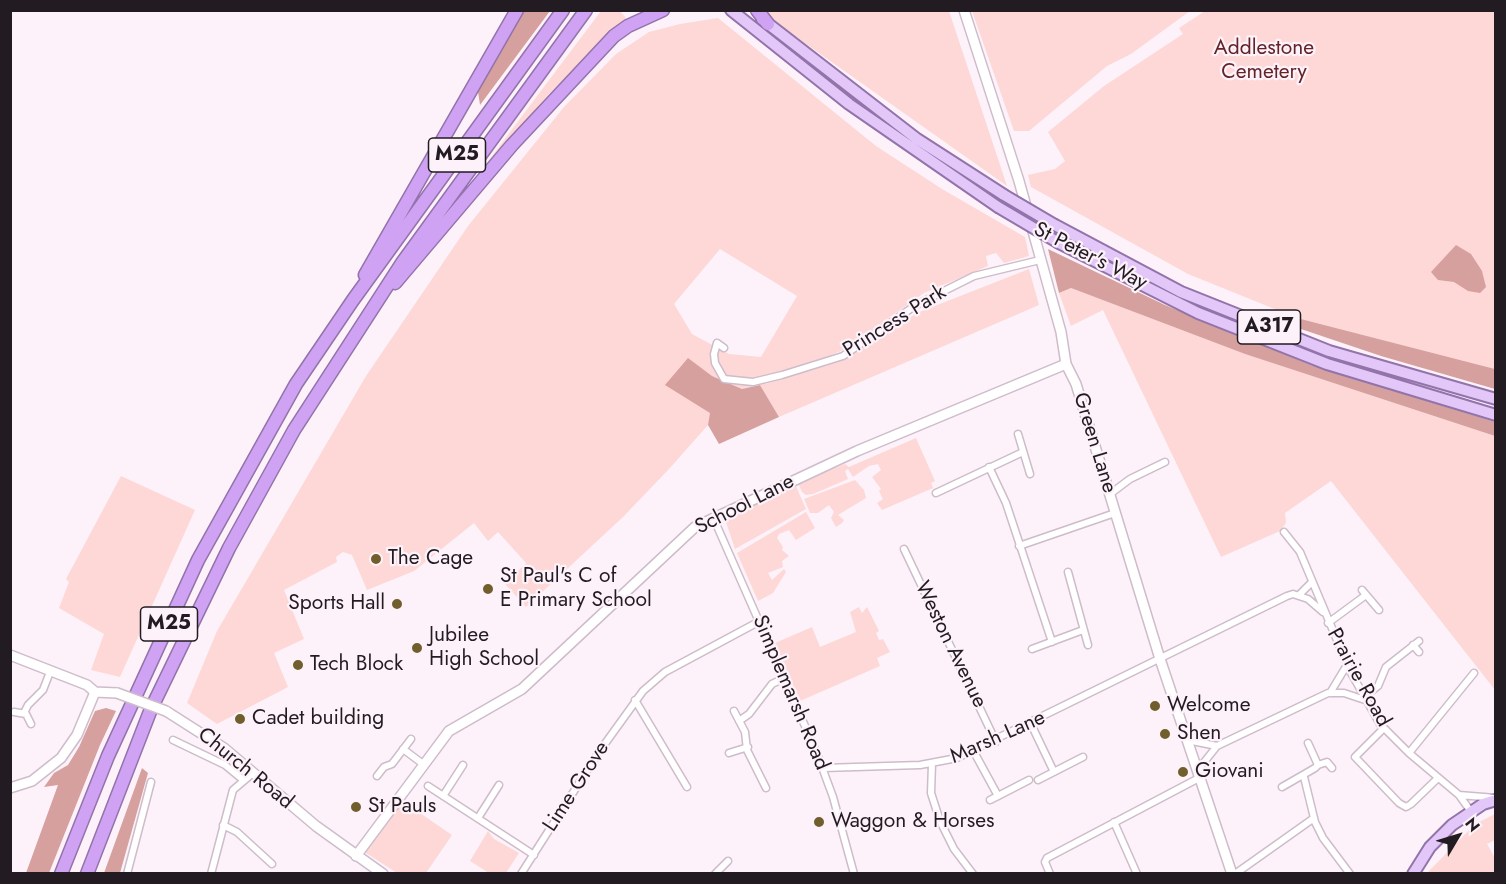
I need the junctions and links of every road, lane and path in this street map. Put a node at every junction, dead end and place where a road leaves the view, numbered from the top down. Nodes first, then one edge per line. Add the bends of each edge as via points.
1 (518, 10) edge
2 (563, 10) edge
3 (586, 10) edge
4 (663, 10) edge
5 (731, 10) edge
6 (754, 10) edge
7 (964, 10) edge
8 (768, 24) joint
9 (1040, 260) junction
10 (353, 300) junction
11 (378, 301) junction
12 (724, 348) dead end
13 (1066, 363) junction
14 (1496, 399) edge
15 (1496, 415) edge
16 (1017, 434) dead end
17 (1023, 452) junction
18 (1165, 462) dead end
19 (989, 467) junction
20 (1030, 474) dead end
21 (936, 493) dead end
22 (1110, 494) junction
23 (1115, 513) junction
24 (713, 517) junction
25 (1284, 532) dead end
26 (1019, 546) junction
27 (904, 549) dead end
28 (1068, 573) dead end
29 (1312, 582) junction
30 (1299, 595) junction
31 (1379, 610) dead end
32 (1323, 612) junction
33 (760, 621) junction
34 (1328, 623) junction
35 (1083, 630) junction
36 (1052, 642) junction
37 (1088, 645) dead end
38 (1032, 649) dead end
39 (1419, 652) dead end
40 (10, 655) edge
41 (1160, 659) junction
42 (1347, 665) junction
43 (50, 672) junction
44 (1474, 673) dead end
45 (784, 678) junction
46 (95, 692) junction
47 (1330, 693) junction
48 (1365, 699) junction
49 (635, 700) junction
50 (734, 711) dead end
51 (14, 712) dead end
52 (24, 713) junction
53 (739, 721) junction
54 (31, 724) dead end
55 (1031, 724) junction
56 (1384, 729) junction
57 (411, 739) dead end
58 (173, 740) dead end
59 (1187, 740) junction
60 (996, 742) junction
61 (1308, 743) dead end
62 (1217, 746) junction
63 (748, 747) junction
64 (404, 749) junction
65 (974, 752) junction
66 (729, 753) dead end
67 (1409, 753) junction
68 (1083, 757) dead end
69 (423, 764) junction
70 (932, 764) junction
71 (463, 765) dead end
72 (1317, 765) junction
73 (823, 768) junction
74 (1332, 768) dead end
75 (1054, 772) junction
76 (253, 773) junction
77 (1198, 775) junction
78 (377, 776) dead end
79 (1304, 777) junction
80 (1438, 778) junction
81 (242, 779) junction
82 (1029, 780) dead end
83 (1038, 780) dead end
84 (152, 782) dead end
85 (500, 785) dead end
86 (428, 786) dead end
87 (688, 787) dead end
88 (1282, 787) dead end
89 (10, 788) edge
90 (766, 788) dead end
91 (1459, 795) junction
92 (443, 796) junction
93 (998, 796) junction
94 (1496, 799) edge
95 (990, 800) dead end
96 (1496, 806) edge
97 (1472, 814) junction
98 (478, 818) junction
99 (1314, 818) junction
100 (1114, 822) junction
101 (223, 825) junction
102 (534, 855) junction
103 (356, 856) junction
104 (728, 860) dead end
105 (272, 864) dead end
106 (61, 873) edge
107 (87, 873) edge
108 (127, 873) edge
109 (211, 873) edge
110 (383, 873) edge
111 (521, 873) edge
112 (715, 873) edge
113 (854, 873) edge
114 (973, 873) edge
115 (1050, 873) edge
116 (1137, 873) edge
117 (1233, 873) edge
118 (1350, 873) edge
119 (1413, 873) edge

1 - 10 highway, M25 via 399,213
2 - 10 highway, M25
3 - 11 highway, M25 via 462,178
4 - 11 highway, M25 via 614,36 512,145
5 - 15 main road, St Peter's Way / A317, bridge via 849,104 998,207 1059,243 1198,312 1327,364
6 - 8 highway
7 - 9 street, Green Lane
8 - 14 main road, St Peter's Way / A317, bridge via 917,139 1055,225 1181,292 1319,346
9 - 12 street, Princess Park via 974,276 916,305 843,356 782,375 753,382 724,379 714,354 717,343
9 - 13 street, Green Lane
10 - 106 highway, M25 via 296,384 198,560 108,756
11 - 107 highway, M25 via 294,430 229,548 151,709
13 - 22 street, Green Lane
13 - 24 street, School Lane
16 - 17 street
17 - 19 street
17 - 20 street
18 - 22 street
19 - 21 street
19 - 26 street via 1006,503
22 - 23 street, Green Lane
23 - 26 street
23 - 41 street, Green Lane
24 - 33 street, Simplemarsh Road
24 - 69 street, School Lane via 669,550 522,689 448,731
25 - 29 street, Prairie Road via 1300,552
26 - 36 street
27 - 60 street, Weston Avenue
28 - 35 street
29 - 30 street
29 - 32 street, Prairie Road
30 - 32 street, Prairie Road
30 - 41 street via 1287,596
31 - 34 street via 1364,593
32 - 34 street, Prairie Road
33 - 45 street, Simplemarsh Road
33 - 49 street, Lime Grove via 665,672
34 - 42 street, Prairie Road
35 - 36 street
35 - 37 street
36 - 38 street
39 - 48 street via 1416,643 1386,667
40 - 43 street
41 - 55 street, Marsh Lane
41 - 59 street, Green Lane
42 - 47 street
42 - 48 street, Prairie Road
43 - 46 street via 87,685
43 - 52 street via 43,690
44 - 67 street
45 - 53 street via 772,684
45 - 73 street, Simplemarsh Road
46 - 76 street, Church Road, bridge via 117,693 166,711
46 - 89 street via 77,735 61,758 39,777
47 - 48 street
47 - 62 street
48 - 56 street, Prairie Road
49 - 87 street
49 - 102 street, Lime Grove
50 - 53 street
51 - 52 street
52 - 54 street
53 - 63 street
55 - 60 street, Marsh Lane
55 - 75 street
56 - 67 street, Prairie Road
56 - 80 street via 1355,757 1399,803 1406,807 1412,804
57 - 64 street
58 - 81 street, Church Road via 225,765
59 - 62 street
59 - 77 street, Green Lane
60 - 65 street, Marsh Lane
61 - 72 street
62 - 77 street
63 - 66 street
63 - 90 street
64 - 69 street
64 - 78 street
65 - 70 street, Marsh Lane
65 - 93 street
67 - 80 street, Prairie Road
68 - 75 street
69 - 103 street, School Lane
70 - 73 street, Marsh Lane
70 - 114 street via 931,793 940,821 954,849
71 - 92 street
72 - 74 street via 1327,762
72 - 79 street
73 - 113 street, Simplemarsh Road
75 - 83 street
76 - 81 street
76 - 103 street, Church Road
77 - 100 street
77 - 117 street, Green Lane
79 - 88 street
79 - 99 street
80 - 91 street, Prairie Road
81 - 101 street via 233,790
82 - 93 street
84 - 108 street
85 - 98 street
86 - 92 street
91 - 94 street
91 - 97 street, Prairie Road
92 - 98 street
93 - 95 street
94 - 97 main road
96 - 97 main road
97 - 119 main road
98 - 102 street
99 - 117 street
99 - 118 street via 1323,838
100 - 115 street via 1045,861
100 - 116 street
101 - 105 street via 237,832
101 - 109 street
102 - 111 street, Lime Grove
103 - 110 street, Church Road
104 - 112 street

